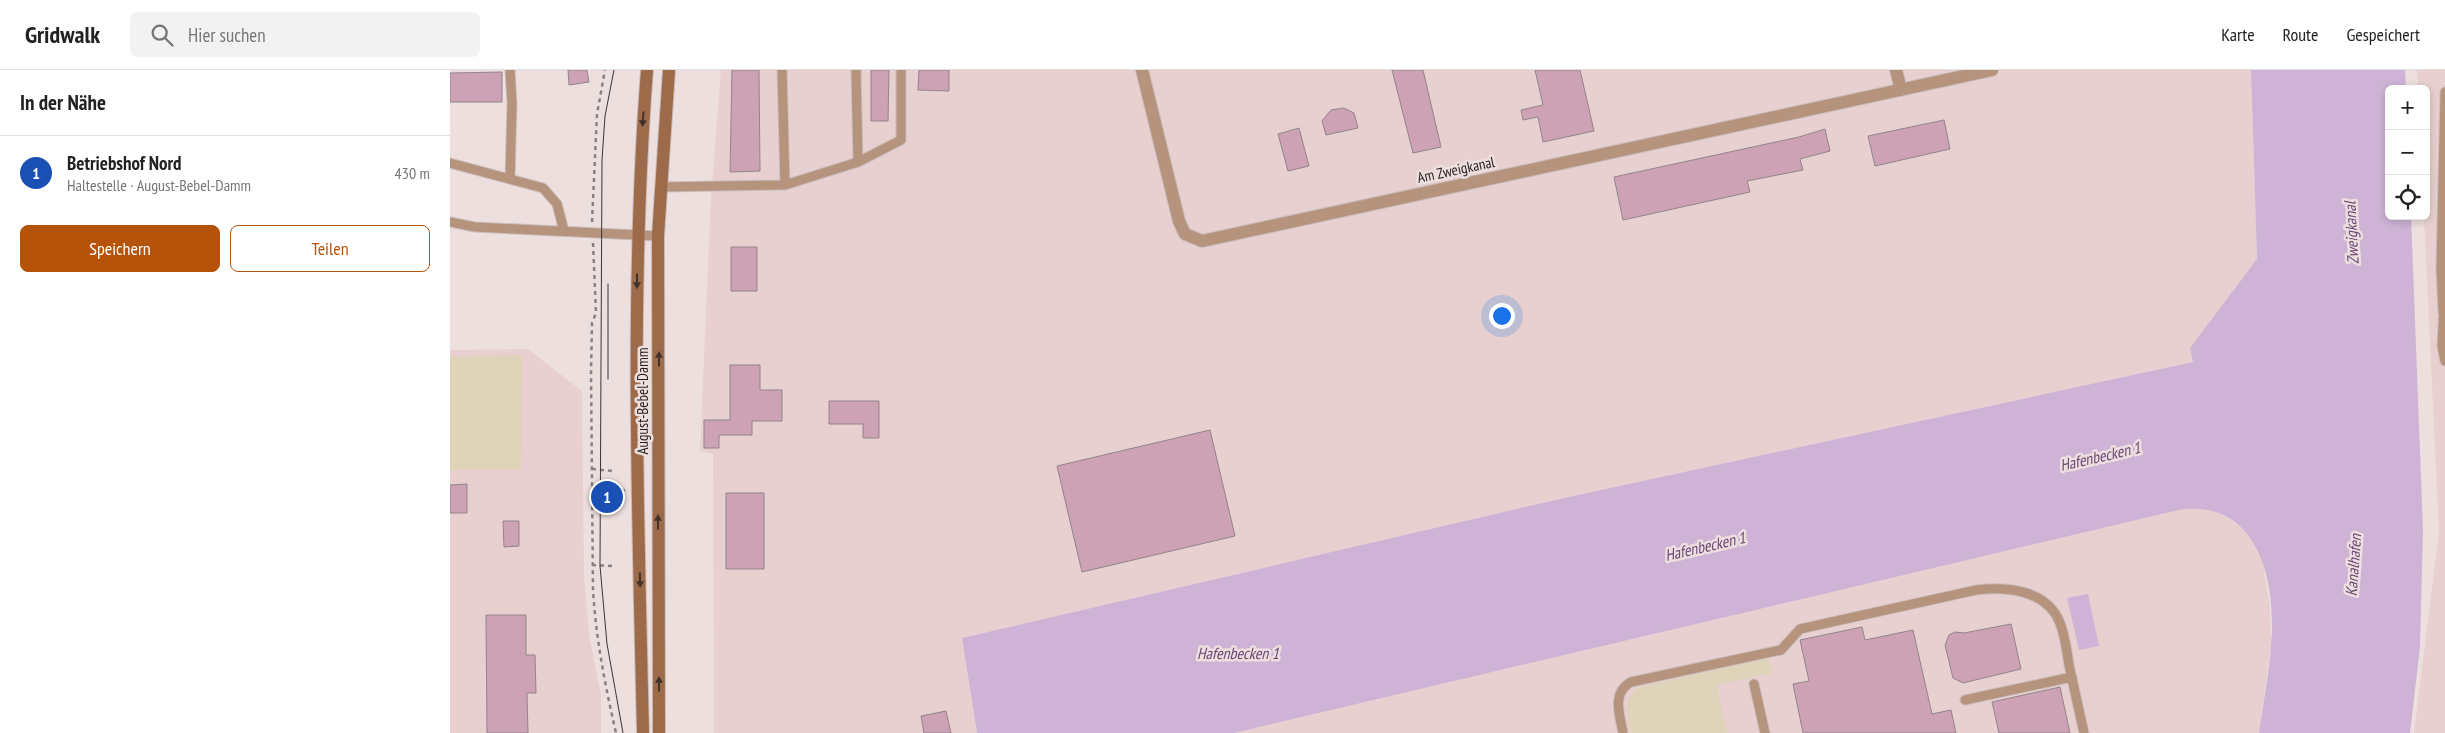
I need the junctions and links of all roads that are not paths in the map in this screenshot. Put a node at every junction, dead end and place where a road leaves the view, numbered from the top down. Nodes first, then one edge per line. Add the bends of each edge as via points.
1 (510, 70) edge
2 (647, 70) edge
3 (669, 70) edge
4 (782, 70) edge
5 (856, 70) edge
6 (901, 70) edge
7 (1142, 70) edge
8 (1896, 70) edge
9 (1992, 70) edge
10 (1901, 90) junction
11 (2445, 92) edge
12 (858, 162) junction
13 (450, 163) edge
14 (510, 178) junction
15 (785, 185) junction
16 (661, 187) junction
17 (450, 222) edge
18 (564, 231) junction
19 (638, 236) junction
20 (658, 236) junction
21 (2444, 307) edge
22 (2445, 361) edge
23 (2072, 677) junction
24 (1754, 684) dead end
25 (1965, 700) dead end
26 (643, 733) edge
27 (659, 733) edge
28 (1623, 733) edge
29 (1765, 733) edge
30 (2084, 733) edge

1 - 14 lane
2 -> 19 main road, August-Bebel-Damm via 639,167
3 - 16 main road, August-Bebel-Damm
4 - 15 lane
5 - 12 lane
6 - 12 lane via 901,140
7 - 10 street, Am Zweigkanal via 1179,221 1185,234 1202,241
8 - 10 street
9 - 10 street, Am Zweigkanal
11 - 21 lane via 2441,268
12 - 15 lane
13 - 14 lane
14 - 18 lane via 548,190 557,204
15 - 16 lane
16 - 20 main road, August-Bebel-Damm
17 - 18 lane via 475,227
18 - 19 lane
19 - 20 lane
19 -> 26 main road, August-Bebel-Damm via 638,490
27 -> 20 main road, August-Bebel-Damm
21 - 22 lane via 2442,354
23 - 25 lane
23 - 28 lane via 2062,628 2048,604 2026,593 1982,589 1800,629 1781,650 1632,682 1622,689 1619,697
23 - 30 lane
24 - 29 lane

